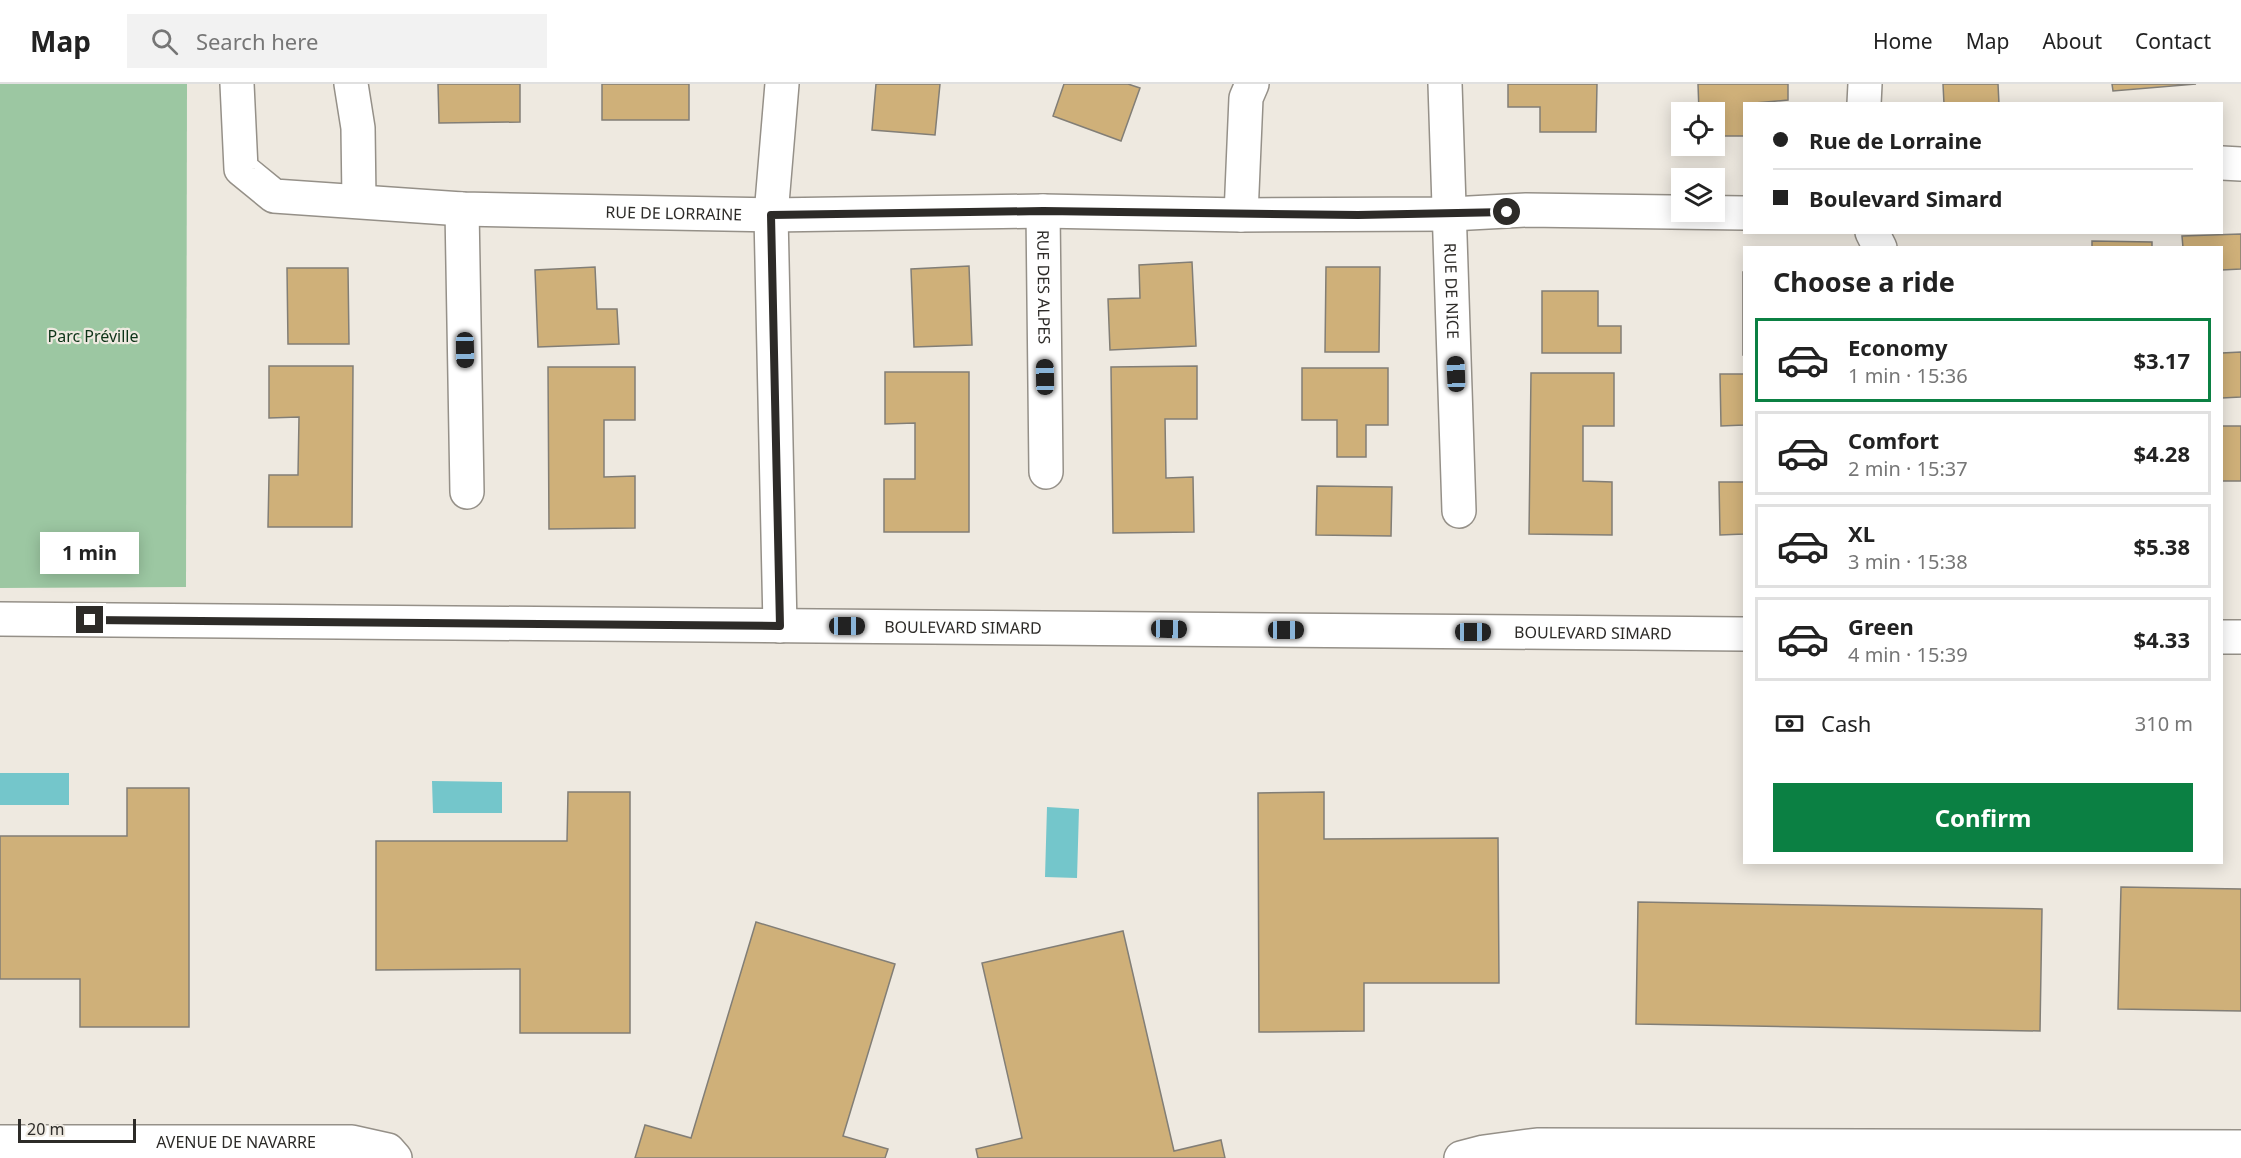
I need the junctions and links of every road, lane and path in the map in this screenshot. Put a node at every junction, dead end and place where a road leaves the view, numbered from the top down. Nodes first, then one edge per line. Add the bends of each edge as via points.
1 (237, 84) edge
2 (351, 84) edge
3 (783, 84) edge
4 (1252, 84) edge
5 (1445, 84) edge
6 (1865, 84) edge
7 (1864, 102) edge
8 (2223, 163) edge
9 (2241, 164) edge
10 (358, 200) junction
11 (462, 209) junction
12 (1043, 211) junction
13 (1743, 213) edge
14 (1451, 214) junction
15 (771, 215) junction
16 (1242, 215) junction
17 (1046, 472) dead end
18 (467, 492) dead end
19 (1459, 511) dead end
20 (0, 620) edge
21 (780, 626) junction
22 (1743, 634) edge
23 (2223, 637) edge
24 (2241, 637) edge
25 (0, 1142) edge
26 (2241, 1147) edge
27 (394, 1158) edge
28 (1461, 1158) edge

1 - 10 street, RUE DE LORRAINE via 242,169 274,196
2 - 10 street via 358,128
3 - 15 street
4 - 16 street via 1246,98
5 - 14 street
6 - 7 street
8 - 9 street
10 - 11 street, RUE DE LORRAINE
11 - 15 street, RUE DE LORRAINE
11 - 18 street
12 - 15 street, RUE DE LORRAINE
12 - 16 street, RUE DE LORRAINE
12 - 17 street, RUE DES ALPES
13 - 14 street, RUE DE LORRAINE via 1526,210
14 - 16 street, RUE DE LORRAINE
14 - 19 street, RUE DE NICE
15 - 21 street
20 - 21 street, BOULEVARD SIMARD
21 - 22 street, BOULEVARD SIMARD
23 - 24 street
25 - 27 street, AVENUE DE NAVARRE via 352,1142 388,1150
26 - 28 street via 1537,1145

